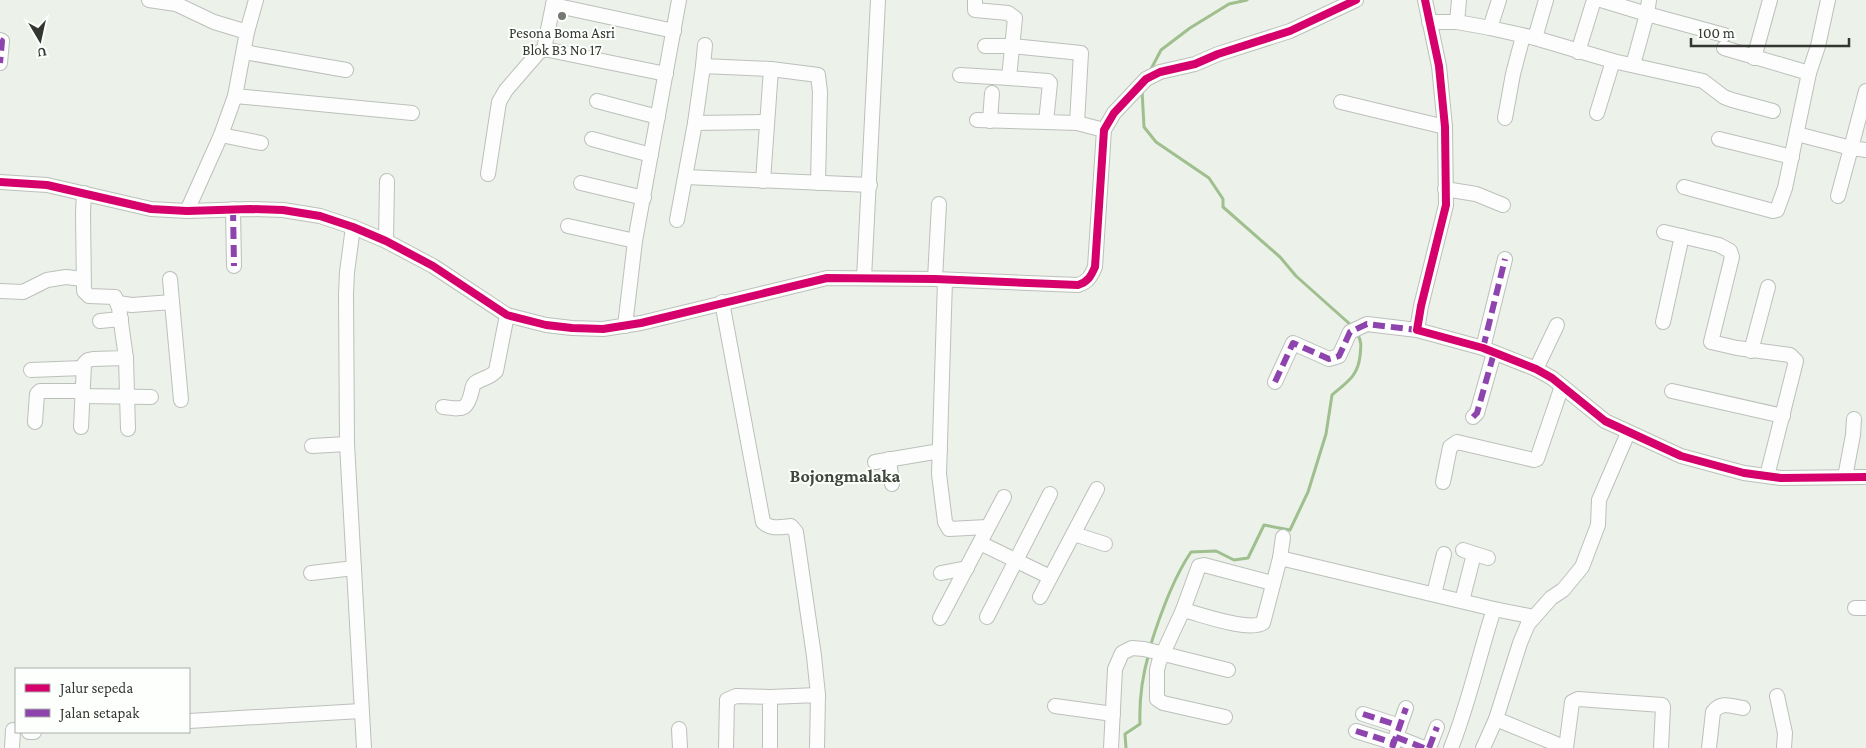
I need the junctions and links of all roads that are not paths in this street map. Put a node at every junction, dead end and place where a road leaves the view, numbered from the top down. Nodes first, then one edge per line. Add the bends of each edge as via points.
1 (149, 0) edge
2 (256, 0) edge
3 (679, 0) edge
4 (878, 0) edge
5 (975, 0) edge
6 (1356, 0) edge
7 (1425, 0) edge
8 (1459, 0) edge
9 (1499, 0) edge
10 (1546, 0) edge
11 (1594, 0) edge
12 (1602, 0) edge
13 (1770, 0) edge
14 (1828, 0) edge
15 (554, 2) edge
16 (1001, 6) edge
17 (1648, 7) edge
18 (1428, 22) junction
19 (1457, 22) junction
20 (1490, 28) junction
21 (674, 31) junction
22 (247, 32) junction
23 (1529, 37) junction
24 (0, 40) edge
25 (705, 45) dead end
26 (985, 46) dead end
27 (1012, 46) junction
28 (544, 49) junction
29 (244, 52) junction
30 (1578, 52) junction
31 (1754, 58) junction
32 (1613, 61) junction
33 (0, 63) edge
34 (1633, 65) junction
35 (703, 66) junction
36 (771, 69) junction
37 (346, 70) dead end
38 (1809, 73) junction
39 (666, 74) junction
40 (960, 75) dead end
41 (1009, 78) junction
42 (1866, 91) edge
43 (992, 93) dead end
44 (235, 96) junction
45 (596, 101) dead end
46 (1341, 102) dead end
47 (1773, 111) dead end
48 (412, 113) dead end
49 (1597, 113) dead end
50 (658, 117) junction
51 (1505, 118) dead end
52 (767, 122) junction
53 (1046, 122) junction
54 (1077, 123) junction
55 (695, 124) junction
56 (1445, 127) junction
57 (1104, 130) junction
58 (1797, 134) junction
59 (221, 136) junction
60 (592, 139) dead end
61 (1719, 139) dead end
62 (261, 143) dead end
63 (1851, 148) junction
64 (1866, 150) edge
65 (651, 155) junction
66 (1792, 157) junction
67 (488, 174) dead end
68 (686, 177) junction
69 (387, 181) dead end
70 (763, 181) junction
71 (0, 182) edge
72 (581, 183) dead end
73 (818, 183) junction
74 (870, 185) junction
75 (1684, 187) dead end
76 (1445, 189) junction
77 (84, 193) junction
78 (1838, 196) dead end
79 (644, 198) junction
80 (939, 204) dead end
81 (1503, 205) dead end
82 (233, 210) junction
83 (187, 211) junction
84 (677, 220) dead end
85 (568, 226) dead end
86 (353, 227) junction
87 (1664, 232) dead end
88 (1682, 236) junction
89 (386, 241) junction
90 (635, 241) junction
91 (1505, 259) dead end
92 (234, 266) dead end
93 (864, 278) junction
94 (83, 279) junction
95 (170, 279) dead end
96 (940, 280) junction
97 (1768, 287) dead end
98 (0, 291) edge
99 (727, 301) junction
100 (172, 302) junction
101 (118, 303) junction
102 (507, 315) junction
103 (121, 319) junction
104 (100, 321) dead end
105 (1663, 322) dead end
106 (1556, 325) dead end
107 (625, 326) junction
108 (1417, 330) junction
109 (1488, 350) junction
110 (1751, 351) junction
111 (126, 358) junction
112 (83, 368) junction
113 (1536, 369) junction
114 (31, 370) dead end
115 (1275, 382) dead end
116 (1562, 386) junction
117 (1672, 391) dead end
118 (82, 394) junction
119 (127, 395) junction
120 (151, 397) dead end
121 (181, 400) dead end
122 (443, 408) dead end
123 (1783, 416) junction
124 (1473, 417) dead end
125 (1854, 419) dead end
126 (35, 422) dead end
127 (81, 426) dead end
128 (128, 429) dead end
129 (1628, 433) junction
130 (347, 444) junction
131 (312, 446) dead end
132 (940, 451) junction
133 (1768, 476) junction
134 (1845, 477) junction
135 (1866, 477) edge
136 (1443, 482) dead end
137 (892, 484) dead end
138 (1097, 489) dead end
139 (1050, 494) dead end
140 (1004, 497) dead end
141 (987, 527) junction
142 (1074, 534) junction
143 (1283, 537) dead end
144 (980, 543) junction
145 (1105, 544) dead end
146 (1444, 554) dead end
147 (1280, 558) junction
148 (1488, 558) dead end
149 (1016, 560) junction
150 (354, 568) junction
151 (967, 568) junction
152 (311, 573) dead end
153 (941, 573) dead end
154 (1050, 577) junction
155 (1272, 583) junction
156 (1434, 594) junction
157 (1040, 597) dead end
158 (1462, 601) junction
159 (1494, 609) junction
160 (1183, 610) junction
161 (987, 617) dead end
162 (1534, 617) junction
163 (940, 618) dead end
164 (1154, 651) junction
165 (1228, 670) dead end
166 (818, 696) junction
167 (1777, 696) dead end
168 (770, 697) junction
169 (1055, 706) dead end
170 (1406, 708) dead end
171 (1743, 708) dead end
172 (361, 711) junction
173 (1113, 714) junction
174 (1363, 714) dead end
175 (1225, 717) dead end
176 (1496, 719) junction
177 (190, 721) edge
178 (1437, 727) dead end
179 (10, 729) edge
180 (679, 729) dead end
181 (1356, 730) dead end
182 (1396, 739) edge
183 (12, 748) edge
184 (364, 748) edge
185 (680, 748) edge
186 (726, 748) edge
187 (770, 748) edge
188 (817, 748) edge
189 (1111, 748) edge
190 (1424, 748) edge
191 (1429, 748) edge
192 (1451, 748) edge
193 (1483, 748) edge
194 (1566, 748) edge
195 (1661, 748) edge
196 (1709, 748) edge
197 (1784, 748) edge

1 - 22 street via 176,4 203,18
2 - 22 street
3 - 21 street
4 - 74 street
5 - 16 street via 976,10
6 - 57 street via 1290,31 1146,78 1114,113
7 - 18 street
8 - 19 street
9 - 20 street
10 - 23 street
11 - 30 street
12 - 17 street
13 - 31 street
14 - 38 street
15 - 21 street
15 - 28 street
16 - 27 street via 1015,18
17 - 31 street
17 - 34 street
18 - 19 street
18 - 56 street via 1439,66
19 - 20 street
20 - 23 street
21 - 39 street
22 - 29 street
23 - 30 street
23 - 51 street via 1512,74
24 - 33 street
25 - 35 street
26 - 27 street
27 - 41 street
27 - 54 street via 1081,53
28 - 39 street
28 - 67 street via 538,52 499,102
29 - 37 street
29 - 44 street
30 - 32 street
31 - 38 street
32 - 34 street
32 - 49 street
34 - 47 street via 1703,81 1724,97
35 - 36 street
35 - 55 street
36 - 52 street
36 - 73 street via 815,73 820,77
38 - 58 street
39 - 50 street
40 - 41 street
41 - 53 street via 1050,82
42 - 63 street
43 - 53 street via 983,120
44 - 48 street
44 - 59 street
45 - 50 street
46 - 56 street
50 - 65 street
52 - 55 street
52 - 70 street
53 - 54 street
54 - 57 street
55 - 68 street
56 - 76 street
57 - 96 street via 1095,267 1090,279 1073,285
58 - 63 street
58 - 66 street
59 - 62 street
59 - 83 street
60 - 65 street
61 - 66 street
63 - 64 street
63 - 78 street
65 - 79 street
66 - 75 street via 1777,210
68 - 70 street
68 - 84 street
69 - 89 street
70 - 73 street
71 - 77 street via 47,185
72 - 79 street
73 - 74 street
74 - 93 street
76 - 81 street via 1476,194
76 - 108 street via 1446,205
77 - 83 street via 132,206
77 - 94 street
79 - 90 street
80 - 96 street
82 - 83 street
82 - 86 street via 283,210 320,216
82 - 92 street
85 - 90 street
86 - 89 street
86 - 130 street via 346,294
87 - 88 street
88 - 105 street
88 - 110 street via 1730,251 1732,257 1711,342
89 - 102 street via 433,266
90 - 107 street
91 - 109 street
93 - 96 street
93 - 99 street via 827,278
94 - 98 street via 47,280 24,292
94 - 101 street via 85,294 93,297 114,295
95 - 100 street
96 - 132 street
97 - 110 street
99 - 107 street
99 - 166 street via 763,522 771,527 791,526 796,532
100 - 101 street
100 - 121 street
101 - 103 street
102 - 107 street via 546,325 588,330
102 - 122 street via 496,371 473,386 467,406
103 - 104 street
103 - 111 street
106 - 113 street
108 - 109 street
108 - 115 street via 1367,324 1350,332 1339,356 1329,359 1291,344
109 - 113 street
109 - 124 street via 1477,413
110 - 123 street via 1790,355 1796,361
111 - 112 street via 88,360
111 - 119 street
112 - 114 street
112 - 118 street
113 - 116 street
116 - 129 street via 1604,421
116 - 136 street via 1536,459 1457,442 1450,447
117 - 123 street
118 - 119 street
118 - 126 street via 40,391
118 - 127 street
119 - 120 street
119 - 128 street
123 - 133 street
125 - 134 street
129 - 133 street via 1681,456
129 - 162 street via 1599,500 1598,525 1582,567
130 - 131 street
130 - 150 street
132 - 137 street via 882,460
132 - 141 street via 939,474 945,522 949,529
133 - 134 street
134 - 135 street
138 - 142 street
139 - 149 street
140 - 141 street
141 - 144 street
142 - 145 street
142 - 154 street
143 - 147 street
144 - 149 street
144 - 151 street
146 - 156 street
147 - 155 street
147 - 156 street
148 - 158 street via 1468,552
149 - 154 street
149 - 161 street
150 - 152 street
150 - 172 street
151 - 153 street
151 - 163 street
154 - 157 street
155 - 160 street via 1199,566
155 - 160 street via 1264,620 1259,626 1236,624
156 - 158 street
158 - 159 street
159 - 162 street
159 - 192 street
160 - 164 street
162 - 176 street via 1520,643
164 - 165 street
164 - 173 street via 1132,648 1122,652 1115,669
164 - 175 street via 1158,699 1163,703
166 - 168 street
166 - 188 street
167 - 197 street via 1785,733
168 - 186 street via 736,696 727,700
168 - 187 street
169 - 173 street
170 - 182 street
171 - 196 street via 1724,704 1716,708
172 - 177 street
172 - 184 street
173 - 189 street
174 - 182 street
176 - 193 street
176 - 194 street
178 - 191 street
179 - 183 street
180 - 185 street
181 - 182 street
182 - 190 street
194 - 195 street via 1570,710 1572,702 1578,699 1662,706

